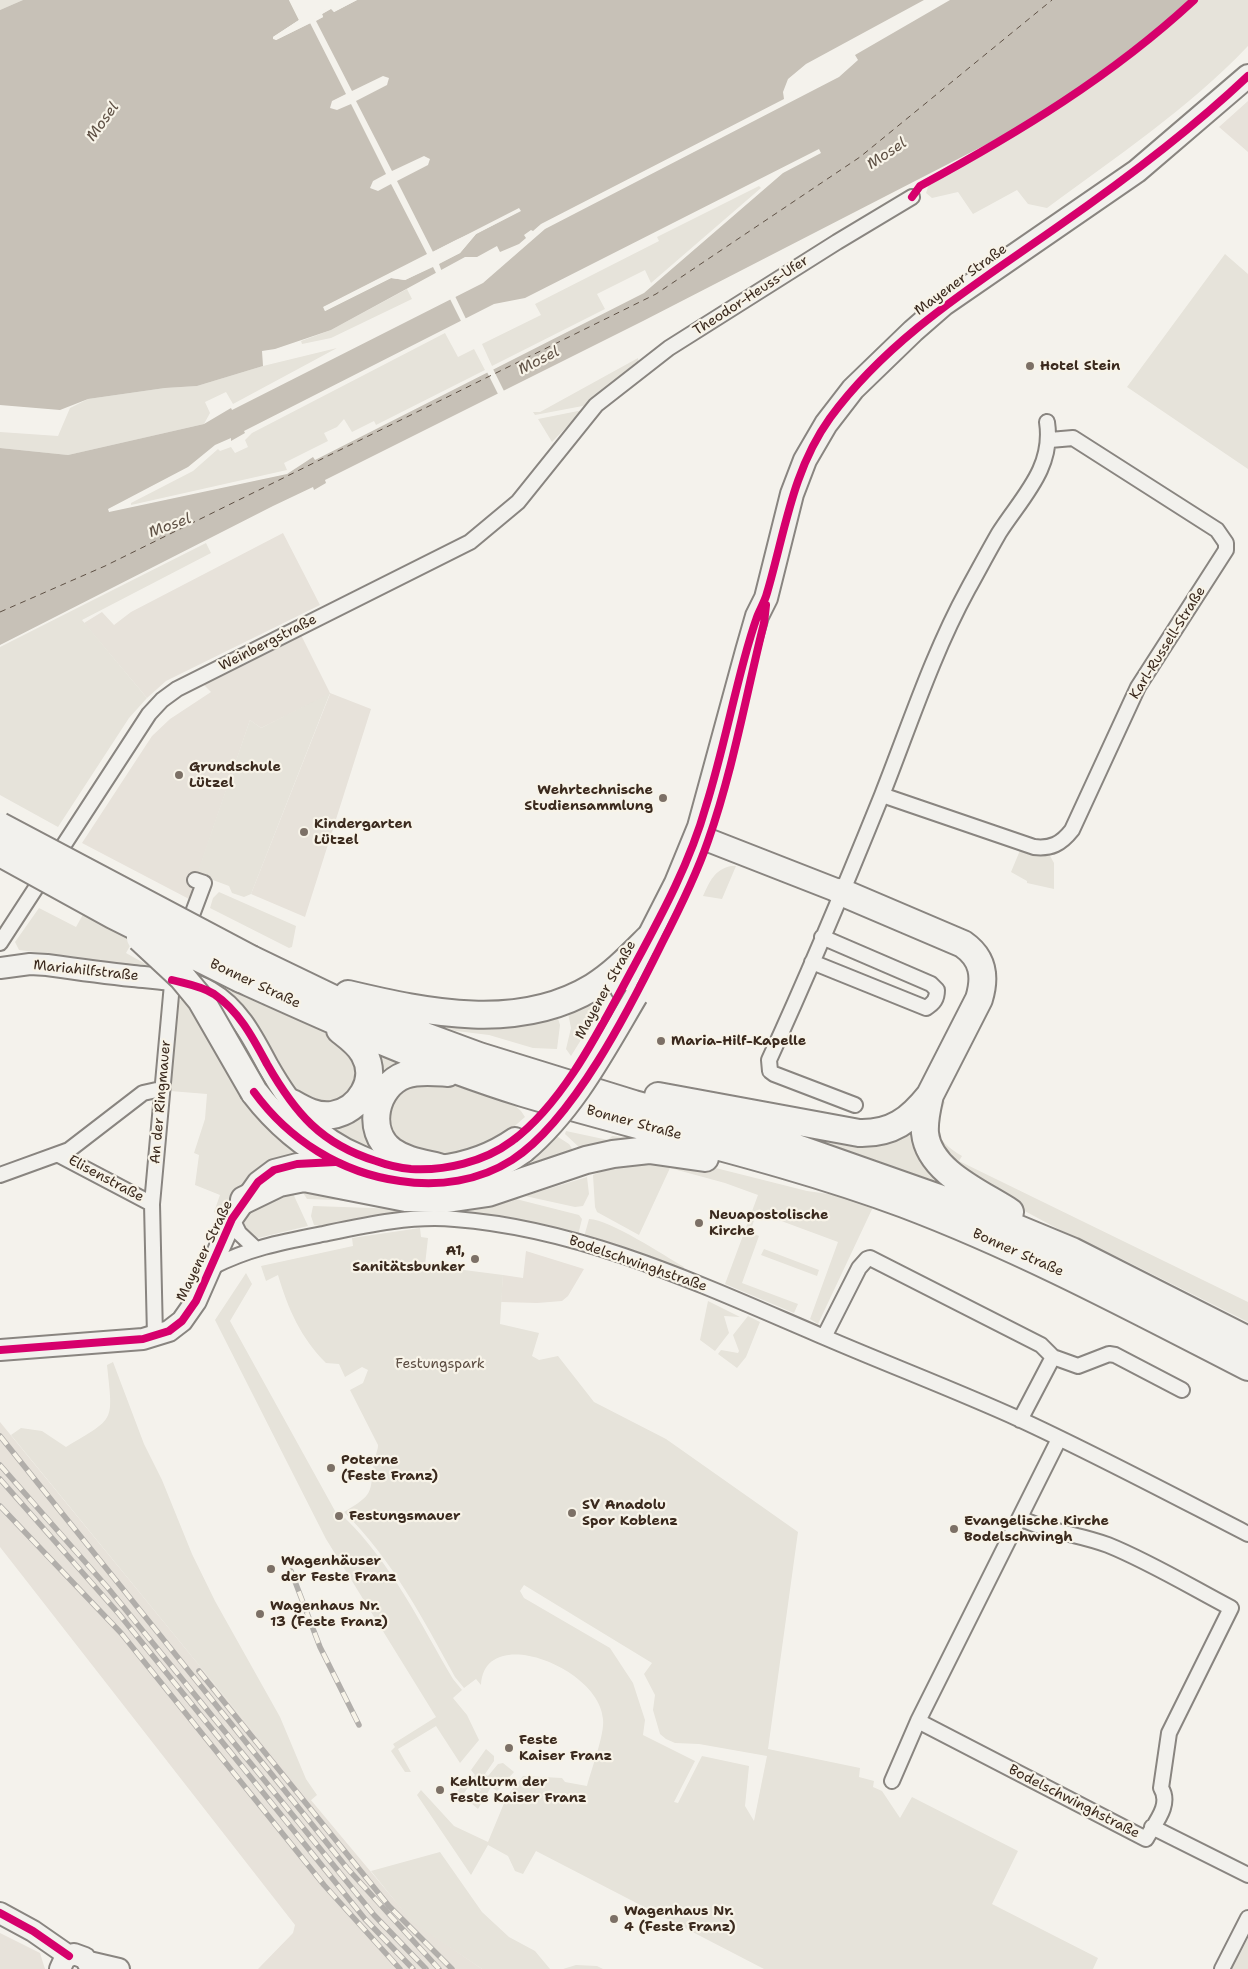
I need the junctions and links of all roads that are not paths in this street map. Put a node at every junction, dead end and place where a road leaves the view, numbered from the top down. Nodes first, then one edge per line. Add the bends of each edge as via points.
1 (1248, 76) edge
2 (912, 197) dead end
3 (596, 404) joint
4 (1048, 422) dead end
5 (1050, 440) junction
6 (766, 598) junction
7 (882, 795) junction
8 (0, 826) edge
9 (708, 840) junction
10 (0, 853) edge
11 (195, 880) dead end
12 (841, 892) junction
13 (113, 915) junction
14 (822, 937) junction
15 (648, 939) junction
16 (0, 944) edge
17 (812, 962) junction
18 (0, 968) edge
19 (246, 969) junction
20 (172, 980) junction
21 (296, 981) junction
22 (629, 992) junction
23 (324, 1017) junction
24 (467, 1074) junction
25 (161, 1089) junction
26 (596, 1092) junction
27 (930, 1095) junction
28 (292, 1103) junction
29 (855, 1105) dead end
30 (520, 1145) junction
31 (58, 1154) junction
32 (337, 1162) junction
33 (439, 1167) junction
34 (289, 1174) junction
35 (0, 1175) edge
36 (865, 1191) junction
37 (152, 1204) junction
38 (238, 1209) junction
39 (255, 1248) junction
40 (1072, 1251) junction
41 (212, 1267) junction
42 (155, 1336) junction
43 (824, 1337) junction
44 (1248, 1340) edge
45 (0, 1350) edge
46 (1053, 1357) junction
47 (1248, 1367) edge
48 (1182, 1390) dead end
49 (1020, 1420) junction
50 (1059, 1439) junction
51 (1020, 1518) junction
52 (1248, 1534) edge
53 (918, 1721) junction
54 (892, 1781) dead end
55 (1152, 1827) junction
56 (1248, 1875) edge
57 (0, 1913) edge
58 (1248, 1918) edge
59 (61, 1958) edge
60 (90, 1966) edge
61 (119, 1969) edge
62 (1222, 1969) edge

1 - 6 main road, Mayener Straße via 1137,171 944,304 853,389 815,441 798,477
2 - 3 street, Theodor-Heuss-Ufer via 669,348
3 - 16 street, Weinbergstraße via 518,502 470,542 177,689 162,700 149,714
4 - 5 street
5 - 7 street via 1041,471 966,592 935,659
5 - 7 street, Karl-Russell-Straße via 1074,438 1217,530 1226,543 1226,550 1138,687 1065,840 1054,846 1034,847
6 - 9 main road, Mayener Straße via 764,623
6 - 15 main road, Mayener Straße via 746,651 699,828
7 - 12 street
8 - 19 highway, bridge
9 - 12 main road
9 - 22 main road, Mayener Straße via 688,890
10 - 13 highway, Bonner Straße, bridge
11 - 20 street, An der Ringmauer via 204,883 175,962
12 - 14 street
12 - 27 highway via 954,939 970,948 979,959 983,974 980,999
13 - 19 highway, Bonner Straße, bridge
13 - 32 highway, bridge via 169,964 196,994 265,1106 296,1136
14 - 17 street
14 - 17 street via 931,984 937,990 937,998 926,1008
15 - 21 highway via 609,976 580,994 544,1008 505,1014 411,1007
15 - 22 main road, Mayener Straße
17 - 29 street via 768,1066 774,1074
18 - 20 street, Mariahilfstraße via 30,964
19 - 21 highway, Bonner Straße
19 - 23 highway, Bonner Straße
20 - 25 street, An der Ringmauer
20 - 28 street, Mariahilfstraße via 198,986 226,1003 249,1032
21 - 26 highway, Bonner Straße via 400,1028 511,1067
22 - 30 main road, Mayener Straße, bridge via 594,1065 564,1108 548,1128
23 - 24 highway, Bonner Straße
23 - 28 highway via 364,1054 369,1067 367,1087 352,1107 330,1115 311,1112
24 - 33 highway via 416,1072 404,1075 390,1084 377,1110 379,1134 391,1150 406,1159
24 - 36 highway, Bonner Straße via 633,1124 765,1158
25 - 31 street via 143,1093 69,1150
25 - 37 street, An der Ringmauer
26 - 27 highway via 681,1099 828,1129 871,1134 905,1122
26 - 40 highway, Bonner Straße via 840,1162 973,1210
27 - 40 highway via 925,1136 942,1167
28 - 33 street, Mayener Straße via 316,1130 348,1150 398,1167
30 - 32 main road, Mayener Straße via 492,1171 448,1182 389,1180
30 - 33 main road, Mayener Straße via 502,1148 475,1160
31 - 35 street
31 - 37 street, Elisenstraße
32 - 34 street, Mayener Straße
34 - 36 highway via 406,1198 447,1199 488,1193 586,1160 649,1150 694,1156 815,1186
34 - 38 highway
36 - 47 highway, Bonner Straße via 904,1204 1076,1278
37 - 42 street, An der Ringmauer
38 - 39 street, Mayener Straße via 244,1239
38 - 41 street, Mayener Straße
39 - 41 street, Bodelschwinghstraße
39 - 43 street, Bodelschwinghstraße via 406,1219 429,1217 488,1223 579,1242 688,1280
40 - 44 highway, Bonner Straße
41 - 42 street, Mayener Straße via 189,1313 169,1331
42 - 45 street, Mayener Straße
43 - 46 street via 859,1268 870,1258 1041,1345
43 - 49 street, Bodelschwinghstraße
46 - 48 street via 1078,1366 1109,1354 1115,1355
46 - 49 street
49 - 50 street, Bodelschwinghstraße
50 - 51 street
50 - 52 street, Bodelschwinghstraße
51 - 53 street
51 - 55 street, Bodelschwinghstraße via 1040,1528 1076,1534 1115,1548 1231,1608 1169,1733 1161,1788 1166,1796 1165,1804
53 - 54 street
53 - 55 street, Bodelschwinghstraße via 1146,1840
55 - 56 street
57 - 59 street via 33,1931
58 - 62 street
59 - 60 street via 79,1954
60 - 61 street

